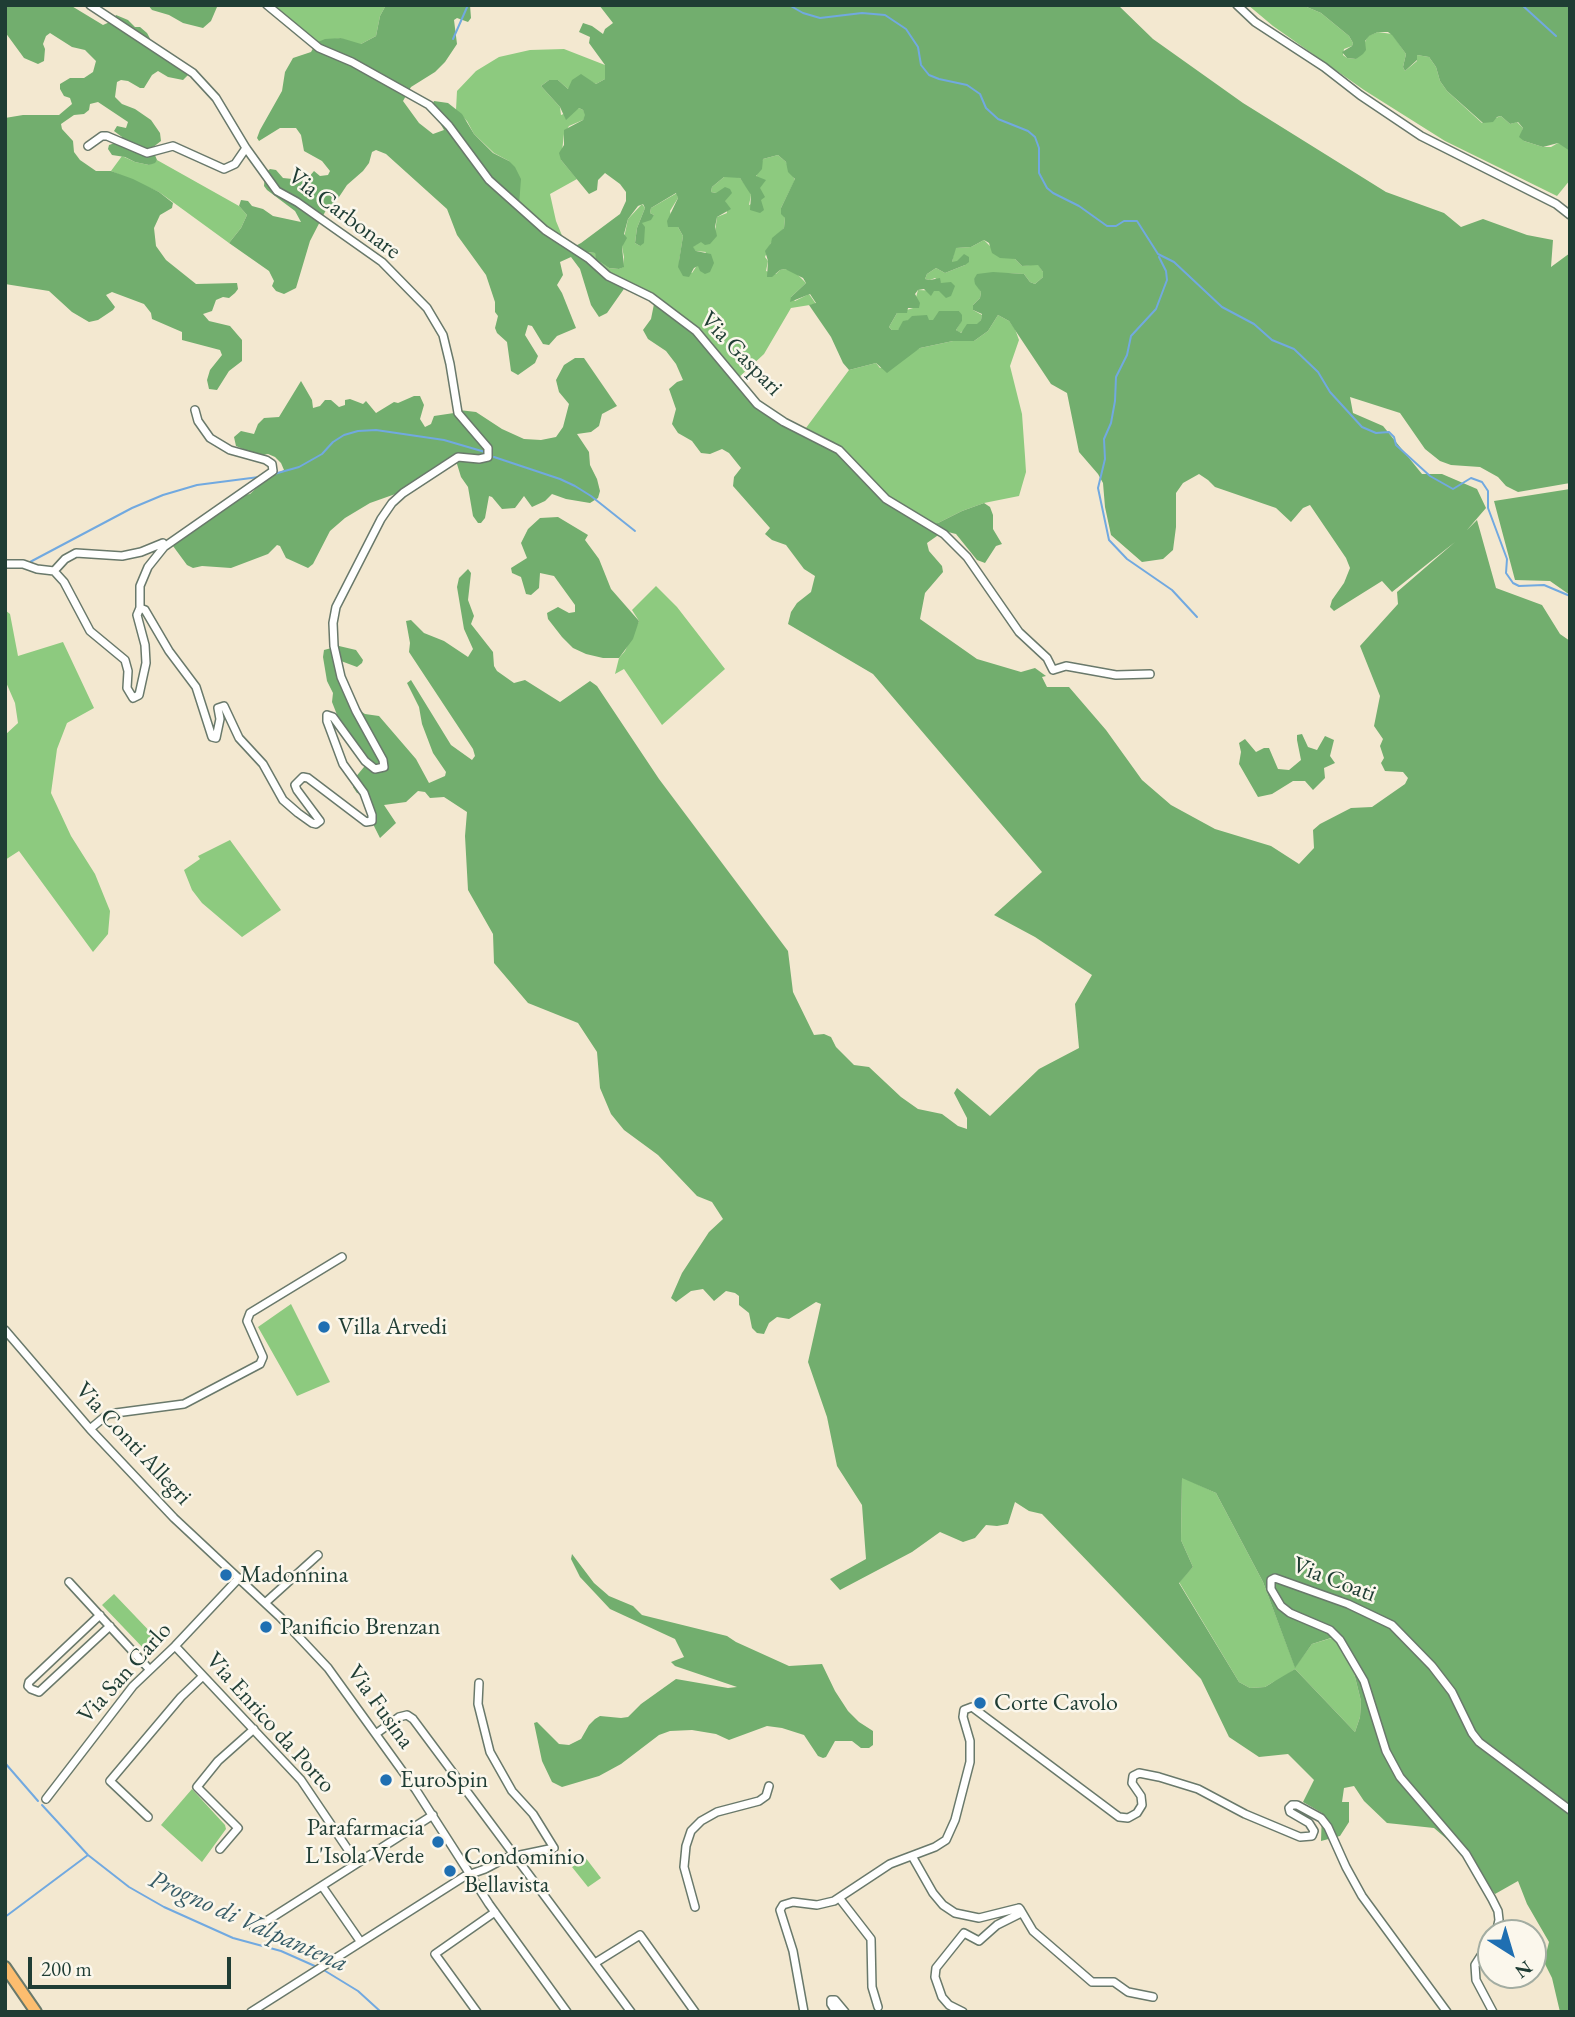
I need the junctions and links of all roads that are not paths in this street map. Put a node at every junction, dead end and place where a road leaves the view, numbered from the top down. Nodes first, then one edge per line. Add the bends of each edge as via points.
1 (90, 5) edge
2 (267, 5) edge
3 (1237, 5) edge
4 (88, 146) dead end
5 (246, 148) junction
6 (1568, 212) edge
7 (195, 410) dead end
8 (164, 547) junction
9 (5, 564) edge
10 (54, 571) junction
11 (140, 608) junction
12 (1150, 674) dead end
13 (342, 1256) dead end
14 (5, 1330) edge
15 (90, 1429) junction
16 (318, 1555) dead end
17 (239, 1578) junction
18 (69, 1582) dead end
19 (265, 1603) junction
20 (100, 1615) junction
21 (110, 1626) junction
22 (175, 1646) junction
23 (149, 1669) junction
24 (203, 1676) junction
25 (479, 1683) dead end
26 (254, 1729) junction
27 (377, 1733) junction
28 (769, 1786) dead end
29 (46, 1799) dead end
30 (1570, 1810) edge
31 (433, 1815) junction
32 (148, 1817) dead end
33 (220, 1849) dead end
34 (514, 1856) junction
35 (912, 1856) junction
36 (357, 1863) junction
37 (470, 1874) junction
38 (322, 1886) junction
39 (840, 1899) junction
40 (695, 1908) dead end
41 (1019, 1908) junction
42 (495, 1912) junction
43 (1499, 1919) edge
44 (254, 1929) dead end
45 (360, 1941) junction
46 (1477, 1962) edge
47 (595, 1963) junction
48 (5, 1967) edge
49 (1477, 1982) edge
50 (1481, 1989) edge
51 (1153, 1997) dead end
52 (28, 1999) junction
53 (878, 2007) dead end
54 (36, 2012) edge
55 (42, 2012) edge
56 (251, 2012) edge
57 (477, 2012) edge
58 (566, 2012) edge
59 (631, 2012) edge
60 (695, 2012) edge
61 (804, 2012) edge
62 (836, 2012) edge
63 (845, 2012) edge
64 (963, 2012) edge
65 (1447, 2012) edge
66 (1493, 2012) edge

1 - 5 street, Via Carbonare via 193,73 216,98
2 - 12 street, Via Gaspari via 319,48 429,106 489,180 545,230 608,276 651,297 687,324 757,404 839,450 886,499 944,534 967,557 1019,632 1053,670 1066,666 1116,675
3 - 6 street via 1421,136
4 - 5 street via 107,135 147,153 173,146 223,169 235,164
5 - 11 street, Via Carbonare via 277,191 382,262 427,308 443,335 458,413 488,448 488,457 458,457 392,503 336,607 334,646 341,677 384,767 375,769 365,761 333,717 327,715 327,721 344,764 364,793 372,821 366,822 303,777 295,785 320,821 312,823 298,813 283,800 263,764 239,738 224,706 218,708 220,719 216,738 212,737 196,687
7 - 8 street via 210,438 230,450 267,460 273,471
8 - 10 street via 163,543 122,556 76,553
8 - 11 street via 148,568
9 - 10 street
10 - 11 street via 89,631 125,660 127,688 133,698 139,695 146,663 137,615
13 - 15 street via 250,1313 247,1321 263,1357 260,1364 184,1404 108,1414
14 - 15 street, Via Conti Allegri
15 - 17 street, Via Conti Allegri via 174,1518
16 - 19 street
17 - 19 street, Via Fusina
17 - 22 street, Via San Carlo
18 - 20 street
19 - 27 street, Via Fusina via 328,1668
20 - 21 street
20 - 21 street via 29,1682 31,1689 39,1692
21 - 23 street
22 - 23 street, Via San Carlo
22 - 24 street, Via Enrico da Porto
23 - 29 street, Via San Carlo
24 - 26 street, Via Enrico da Porto
24 - 32 street via 110,1781
25 - 34 street via 478,1704 490,1752 554,1848
26 - 33 street via 197,1787 237,1828
26 - 36 street, Via Enrico da Porto via 301,1780
27 - 31 street, Via Fusina
27 - 34 street via 399,1717 413,1719
28 - 40 street via 759,1801 718,1812 691,1831 684,1867
30 - 43 street, Via Coati via 1479,1742 1452,1692 1392,1625 1348,1604 1271,1580 1281,1606 1330,1630 1340,1640 1364,1681 1386,1751 1401,1777 1466,1854
31 - 36 street
31 - 37 street, Via Fusina
34 - 37 street
34 - 47 street
35 - 39 street via 864,1879
35 - 41 street via 933,1893 955,1913 979,1918
35 - 65 street via 946,1840 955,1820 970,1762 970,1741 962,1717 972,1707 1119,1817 1128,1818 1142,1805 1132,1783 1139,1773 1198,1789 1300,1836 1312,1836 1314,1831 1290,1812 1292,1805 1321,1818 1362,1896
36 - 38 street
37 - 42 street, Via Fusina
37 - 45 street
38 - 44 street
38 - 45 street
39 - 53 street via 871,1939 872,1987
39 - 61 street via 817,1905 787,1902 780,1910
41 - 51 street via 1033,1931 1093,1982 1114,1982 1128,1992
41 - 64 street via 1019,1914 979,1941 964,1933 936,1968 942,1997
42 - 57 street via 435,1954
42 - 58 street, Via Fusina
45 - 56 street
46 - 49 street
47 - 59 street
47 - 60 street via 640,1935
48 - 52 highway
50 - 66 street
52 - 54 highway
52 - 55 highway
62 - 63 street via 831,2000

